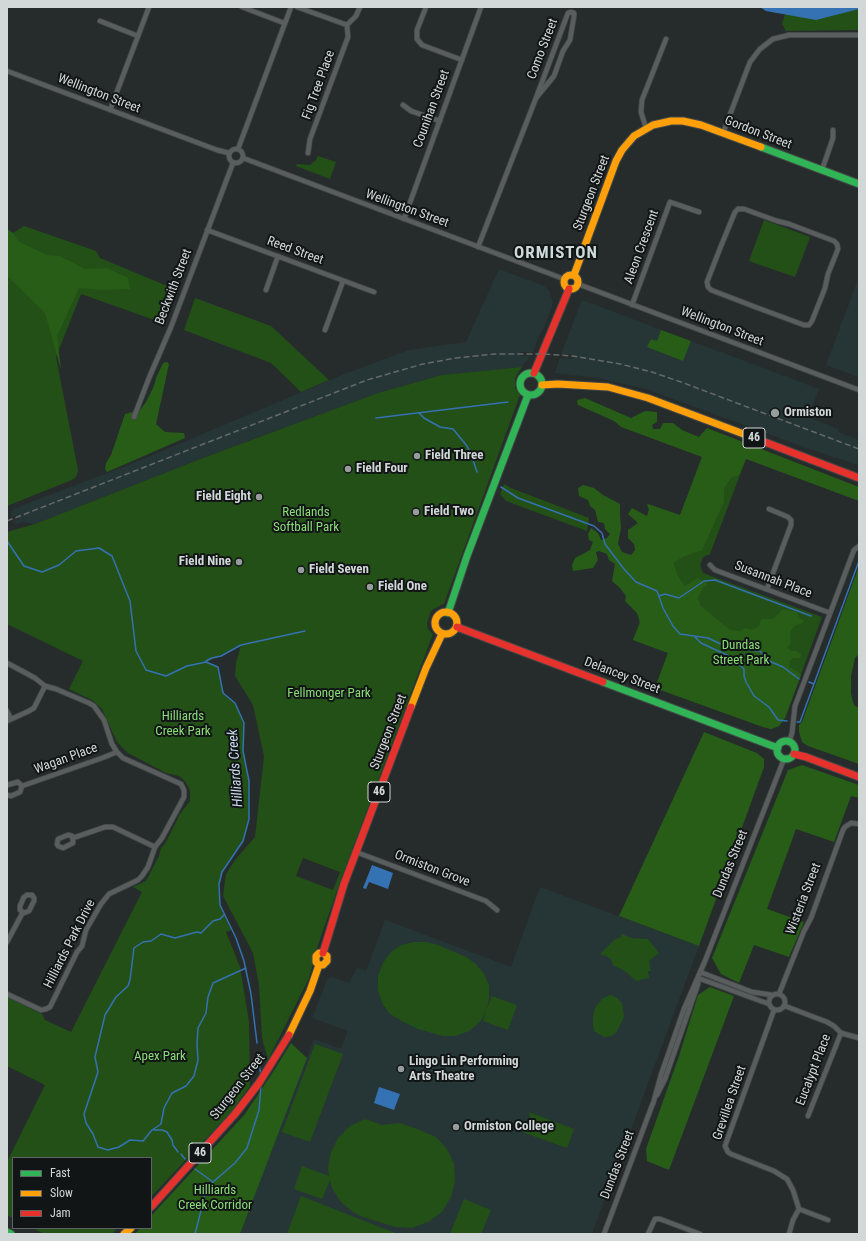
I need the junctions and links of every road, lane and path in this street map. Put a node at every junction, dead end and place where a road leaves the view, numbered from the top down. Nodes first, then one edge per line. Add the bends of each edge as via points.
1 (149, 7) edge
2 (242, 7) edge
3 (291, 7) edge
4 (297, 7) edge
5 (360, 7) edge
6 (426, 7) edge
7 (481, 7) edge
8 (100, 21) dead end
9 (284, 23) junction
10 (348, 25) junction
11 (859, 35) edge
12 (138, 36) junction
13 (666, 39) dead end
14 (462, 60) junction
15 (7, 71) edge
16 (536, 98) junction
17 (404, 105) dead end
18 (110, 110) junction
19 (440, 121) junction
20 (646, 128) junction
21 (833, 130) dead end
22 (723, 133) junction
23 (238, 149) junction
24 (229, 153) junction
25 (308, 153) dead end
26 (243, 158) junction
27 (233, 163) junction
28 (822, 170) junction
29 (859, 184) edge
30 (699, 212) dead end
31 (404, 219) junction
32 (207, 230) junction
33 (478, 247) junction
34 (278, 256) junction
35 (574, 275) junction
36 (564, 279) junction
37 (343, 281) junction
38 (578, 284) junction
39 (708, 287) joint
40 (569, 289) junction
41 (266, 290) dead end
42 (374, 292) dead end
43 (632, 305) junction
44 (325, 330) dead end
45 (534, 373) junction
46 (542, 385) junction
47 (859, 390) edge
48 (528, 395) junction
49 (134, 417) dead end
50 (859, 478) edge
51 (769, 509) dead end
52 (858, 546) edge
53 (710, 565) dead end
54 (767, 590) junction
55 (448, 613) junction
56 (830, 613) junction
57 (457, 627) junction
58 (442, 634) junction
59 (7, 664) edge
60 (45, 686) junction
61 (7, 711) edge
62 (9, 720) edge
63 (789, 742) junction
64 (778, 748) junction
65 (117, 752) junction
66 (794, 754) junction
67 (784, 759) junction
68 (859, 777) edge
69 (7, 785) edge
70 (22, 786) junction
71 (7, 795) edge
72 (859, 824) edge
73 (73, 838) dead end
74 (155, 847) junction
75 (356, 852) junction
76 (497, 910) dead end
77 (23, 912) dead end
78 (7, 942) edge
79 (700, 972) junction
80 (698, 978) junction
81 (7, 994) edge
82 (779, 994) junction
83 (772, 995) junction
84 (769, 1004) junction
85 (785, 1006) junction
86 (774, 1010) junction
87 (841, 1033) junction
88 (859, 1038) edge
89 (808, 1116) dead end
90 (152, 1206) edge
91 (799, 1209) junction
92 (828, 1220) dead end
93 (7, 1232) edge
94 (11, 1234) edge
95 (604, 1234) edge
96 (648, 1234) edge
97 (700, 1234) edge
98 (789, 1234) edge

1 - 12 street
2 - 9 street
3 - 9 street
4 - 10 street
5 - 10 street
6 - 14 street via 417,30 417,39 422,45
7 - 14 street, Counihan Street
8 - 12 street
9 - 23 street
10 - 25 street, Fig Tree Place via 348,37 310,139
11 - 22 street via 789,35 773,39 760,49 750,62
12 - 18 street
13 - 20 street via 642,100 640,112
14 - 19 street, Counihan Street
15 - 18 street, Wellington Street
16 - 16 street, Como Street via 568,13 574,13 570,40 554,76
16 - 33 street, Como Street
17 - 19 street via 411,111
18 - 24 street, Wellington Street
19 - 31 street, Counihan Street
20 - 22 main road, Gordon Street via 660,123 683,121
20 - 35 main road, Sturgeon Street via 627,143 616,160
21 - 28 street via 833,138
22 - 28 main road, Gordon Street
23 - 24 street via 233,149
23 - 26 street
24 - 27 street via 229,159
26 - 27 street via 239,163
26 - 31 street, Wellington Street
27 - 32 street, Beckwith Street
28 - 29 main road, Gordon Street
30 - 43 street, Aleon Crescent via 670,202
31 - 33 street, Wellington Street
32 - 34 street, Reed Street
32 - 49 street, Beckwith Street
33 - 36 street, Wellington Street
34 - 37 street, Reed Street
34 - 41 street
35 - 36 main road via 568,275
35 - 38 main road via 578,279
36 - 40 main road via 564,285
37 - 42 street, Reed Street
37 - 44 street
38 - 40 main road via 574,289
38 - 43 street, Wellington Street
39 - 39 street via 707,282 738,209 784,222 834,240 837,244 838,249 825,288 809,324 804,325
40 - 45 main road
43 - 47 street, Wellington Street
45 - 46 main road via 540,378
45 - 48 main road via 525,374 520,381 521,390
46 - 48 main road via 537,393
46 - 50 main road, 46 via 608,387 648,398
48 - 55 main road
51 - 54 street via 788,517 791,525
52 - 56 street via 854,550
53 - 54 street, Susannah Place via 715,570
54 - 56 street, Susannah Place
55 - 57 main road via 455,617
55 - 58 main road via 442,613 435,621 436,629
56 - 63 street via 795,706
57 - 58 main road via 453,633
57 - 64 main road, Delancey Street
58 - 75 main road, Sturgeon Street / 46 via 426,668
59 - 60 street
60 - 62 street via 34,708
60 - 65 street via 94,706 104,720
61 - 62 street
63 - 64 main road via 781,743
63 - 66 main road via 793,745
64 - 67 main road via 778,753
65 - 70 street, Wagan Place
65 - 74 street, Hilliards Park Drive via 123,758 181,784 184,790 184,797
66 - 67 main road
66 - 68 main road
67 - 79 street, Dundas Street
69 - 70 street, Wagan Place via 18,782
70 - 71 street, Wagan Place via 20,792
72 - 82 street, Wisteria Street via 851,823 843,830 811,918
73 - 74 street via 105,827 114,827
74 - 81 street, Hilliards Park Drive via 148,867 138,880 109,894 101,904 50,1007 41,1010
75 - 76 street, Ormiston Grove via 486,901
75 - 90 main road, Sturgeon Street / 46 via 323,953 328,960 319,965 302,1009 282,1048 235,1114
77 - 78 street
79 - 80 street, Dundas Street
79 - 83 street via 752,992
80 - 84 street
80 - 95 street, Dundas Street via 665,1079 653,1104
82 - 83 street
82 - 85 street via 784,997
83 - 84 street
84 - 86 street
85 - 86 street via 781,1010
85 - 87 street via 827,1022
86 - 91 street, Grevillea Street via 725,1146 731,1154 774,1170 787,1179
87 - 88 street
87 - 89 street, Eucalypt Place
91 - 92 street
91 - 98 street
93 - 94 main road
96 - 97 street via 654,1219 660,1219

